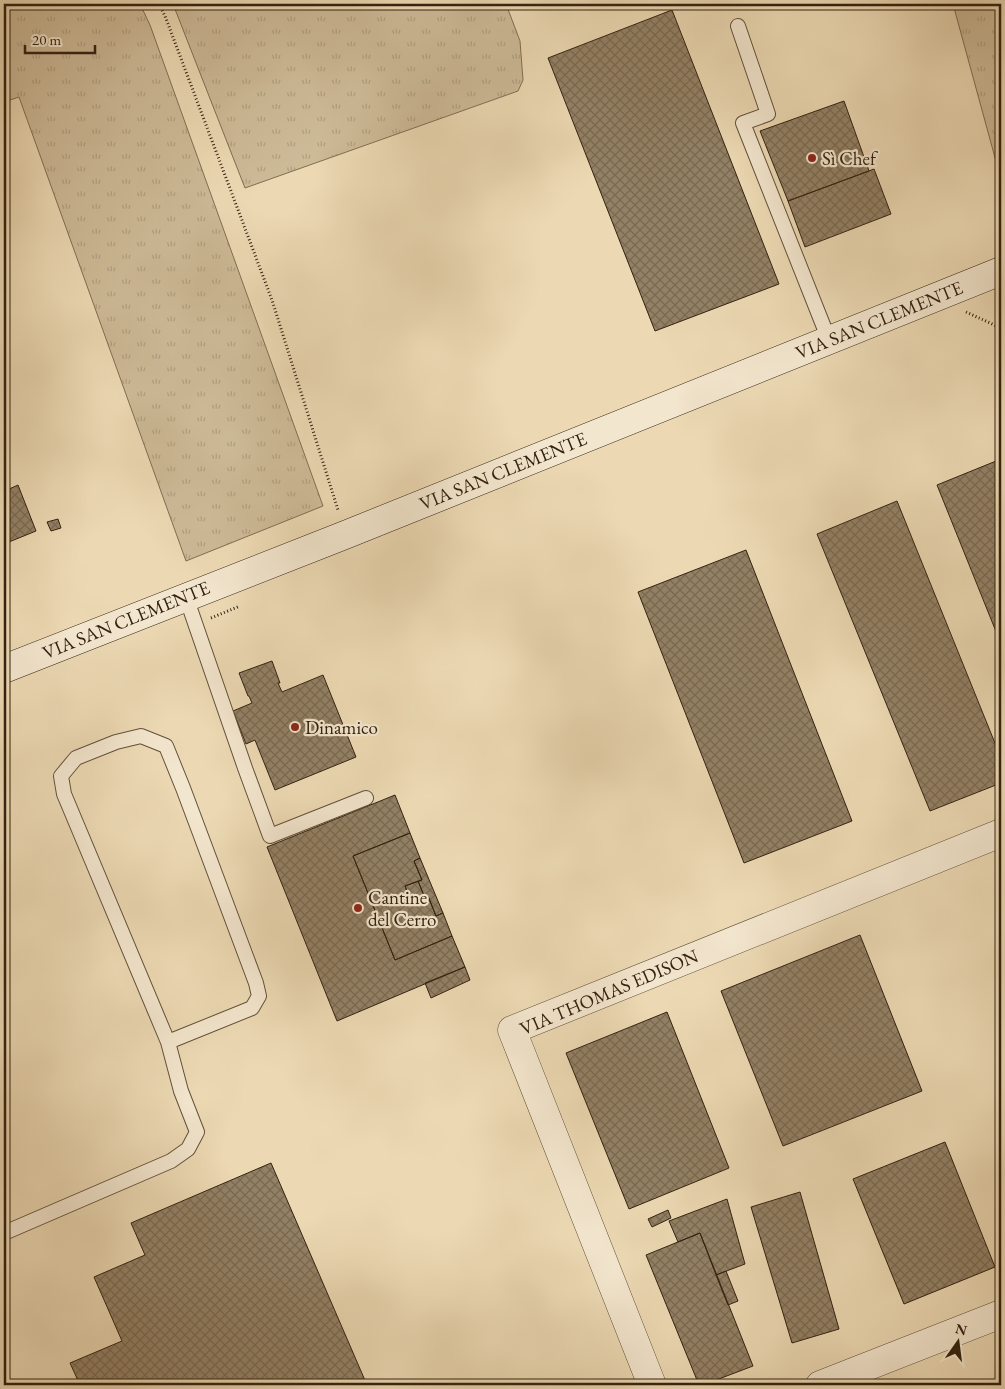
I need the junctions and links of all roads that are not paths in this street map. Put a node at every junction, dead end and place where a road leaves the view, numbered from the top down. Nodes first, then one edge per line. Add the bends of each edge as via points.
1 (738, 26) dead end
2 (1001, 271) edge
3 (829, 340) junction
4 (186, 597) junction
5 (4, 669) edge
6 (366, 798) dead end
7 (1001, 833) edge
8 (168, 1042) junction
9 (4, 1233) edge
10 (1001, 1314) edge
11 (652, 1385) edge
12 (820, 1385) edge

1 - 3 lane via 768,114 743,123
2 - 3 street, VIA SAN CLEMENTE
3 - 4 street, VIA SAN CLEMENTE
4 - 5 street, VIA SAN CLEMENTE
4 - 6 lane via 270,836
7 - 11 street, VIA THOMAS EDISON via 512,1030
8 - 8 lane via 64,794 61,776 76,758 141,736 166,746 259,996 252,1008
8 - 9 lane via 181,1091 197,1132 188,1149 171,1161
10 - 12 street

